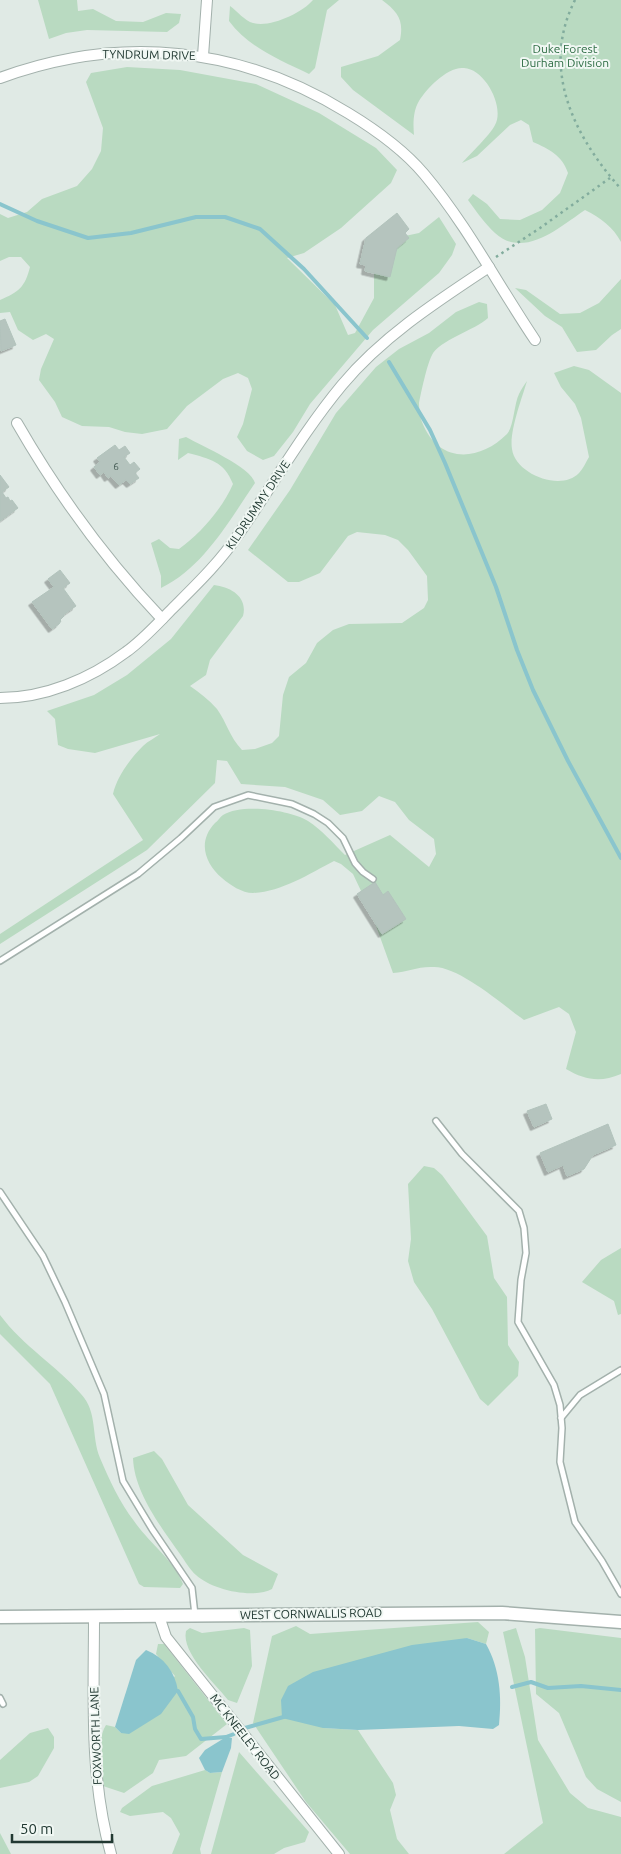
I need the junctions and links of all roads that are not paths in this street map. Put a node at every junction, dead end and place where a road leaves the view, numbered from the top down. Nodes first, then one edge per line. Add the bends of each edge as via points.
1 (206, 0) edge
2 (203, 56) junction
3 (0, 78) edge
4 (487, 265) junction
5 (536, 340) dead end
6 (17, 423) dead end
7 (162, 619) junction
8 (0, 698) edge
9 (373, 879) dead end
10 (0, 961) edge
11 (436, 1121) dead end
12 (0, 1192) edge
13 (621, 1370) edge
14 (561, 1418) junction
15 (621, 1594) edge
16 (159, 1616) junction
17 (195, 1616) junction
18 (0, 1617) edge
19 (94, 1617) junction
20 (621, 1622) edge
21 (111, 1854) edge
22 (339, 1854) edge

1 - 2 street
2 - 3 street, TYNDRUM DRIVE via 114,52 44,63
2 - 4 street, TYNDRUM DRIVE via 257,70 311,91 392,143 430,181
4 - 5 street, TYNDRUM DRIVE
4 - 7 street, KILDRUMMY DRIVE via 384,342 357,368 322,411 228,549
6 - 7 street via 82,524
7 - 8 street, KILDRUMMY DRIVE via 127,652 102,669 39,693
9 - 10 lane via 355,863 343,838 328,823 292,804 248,795 214,807 138,874
11 - 14 lane via 462,1154 519,1211 526,1253 518,1322 554,1385
12 - 17 lane via 43,1256 65,1302 104,1394 123,1481 192,1588
13 - 14 lane via 580,1396
14 - 15 lane via 560,1462 575,1522
16 - 17 street, WEST CORNWALLIS ROAD
16 - 19 street, WEST CORNWALLIS ROAD
16 - 22 street, MC KNEELEY ROAD via 166,1637
17 - 20 street, WEST CORNWALLIS ROAD via 502,1613
18 - 19 street, WEST CORNWALLIS ROAD
19 - 21 street, FOXWORTH LANE via 94,1754 102,1825

